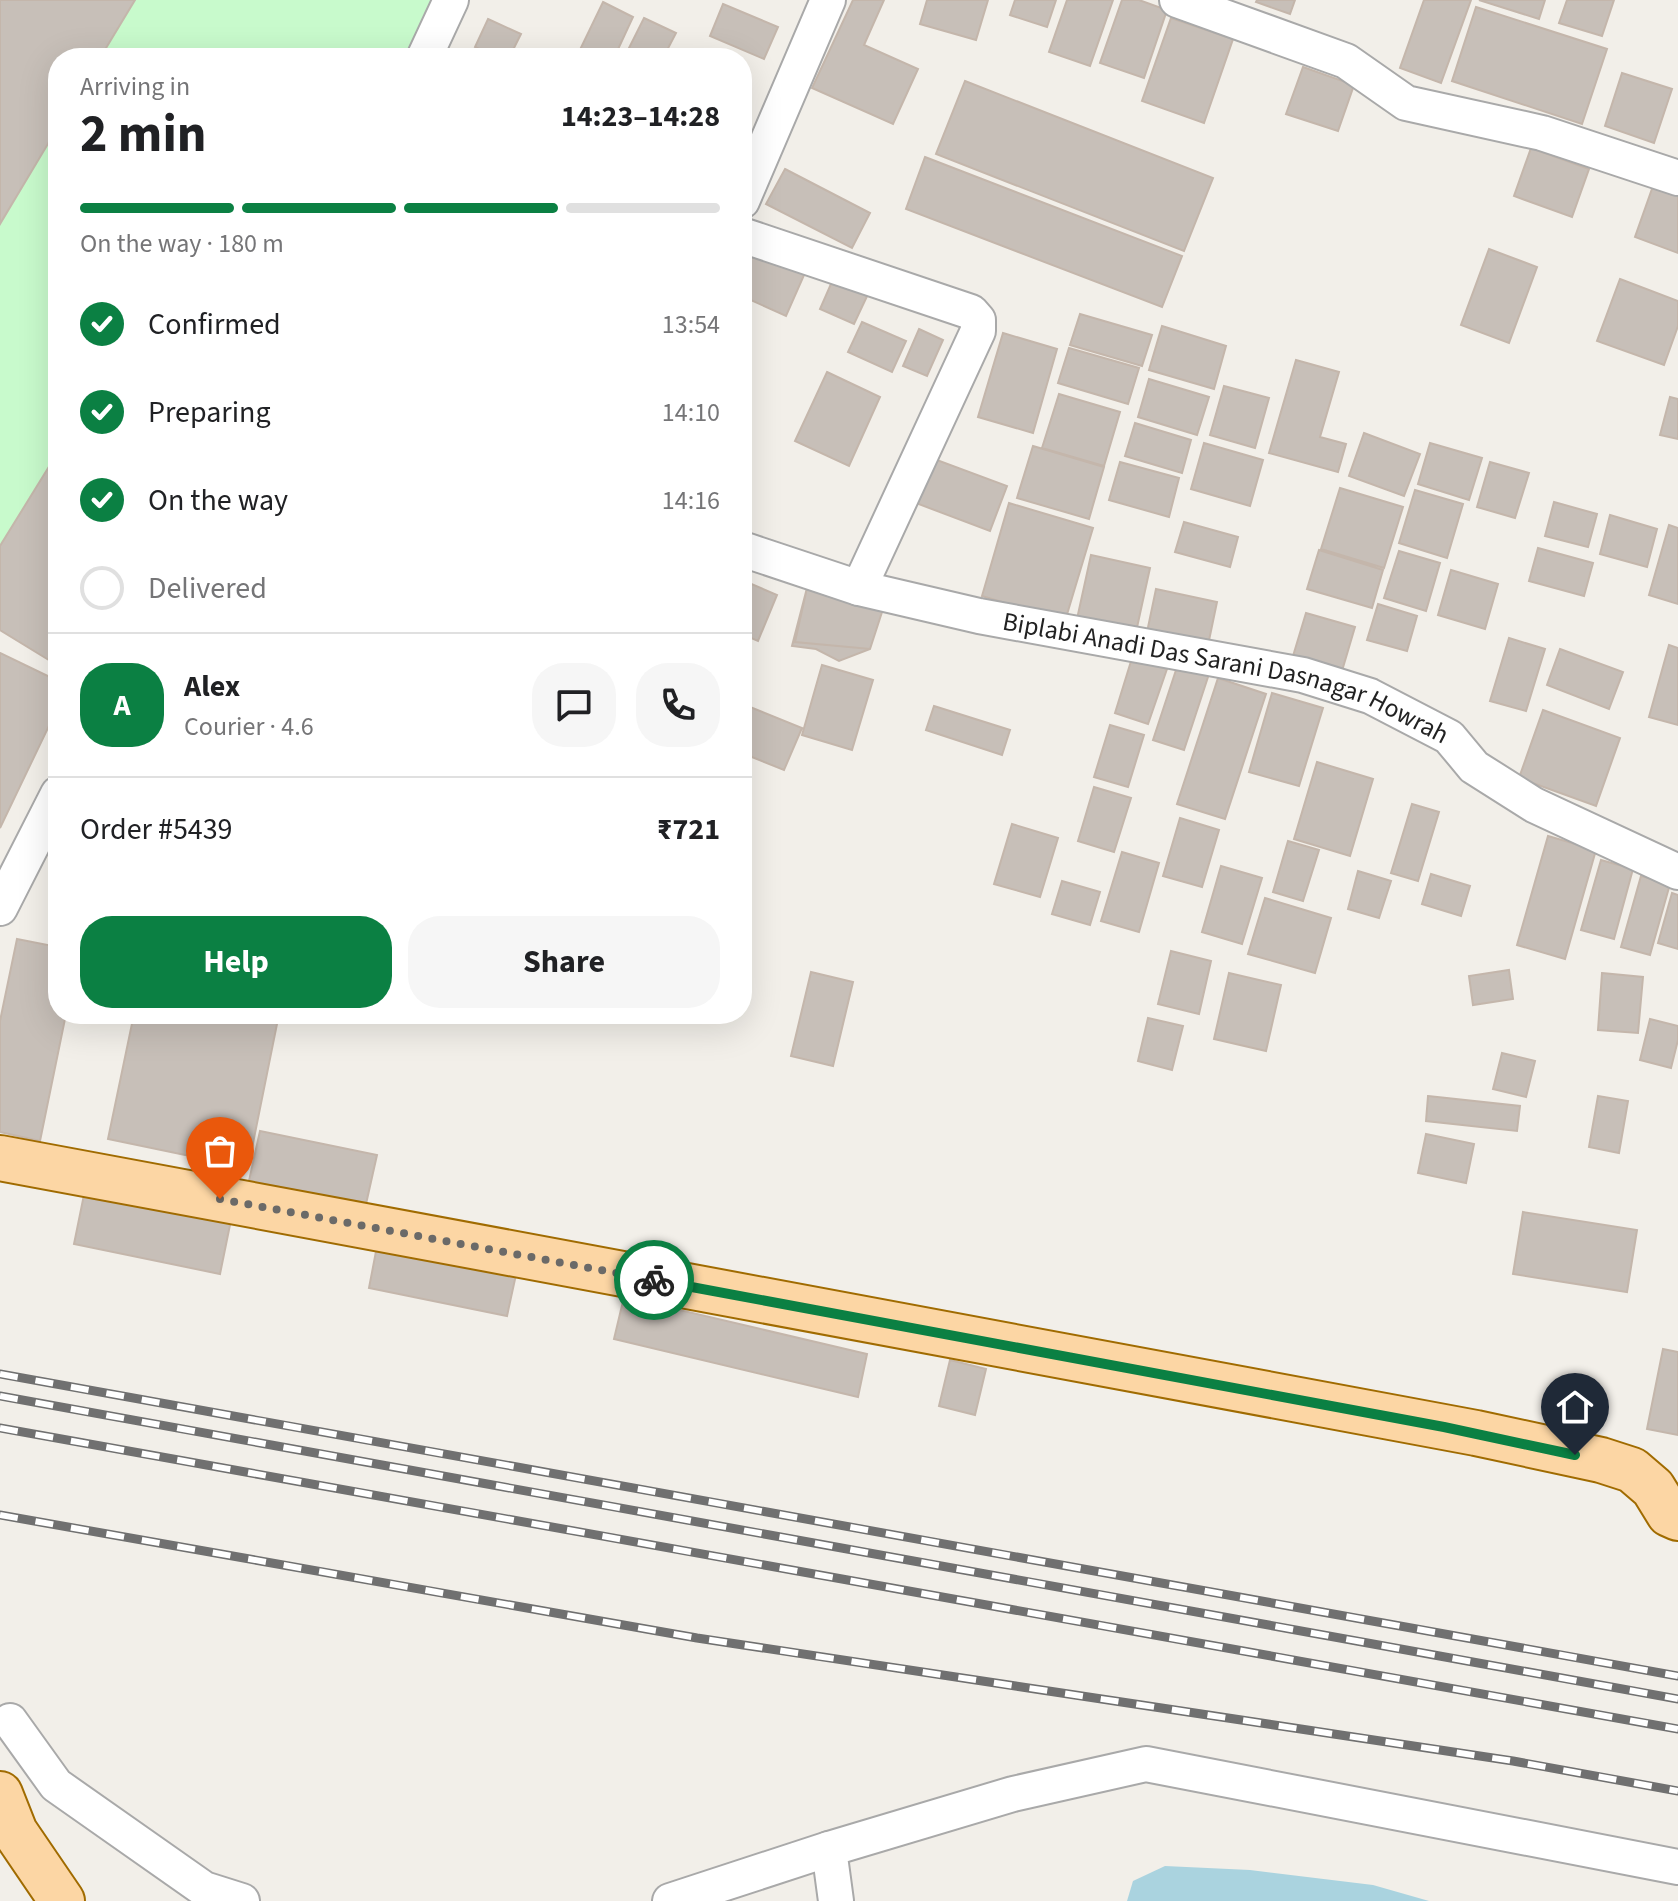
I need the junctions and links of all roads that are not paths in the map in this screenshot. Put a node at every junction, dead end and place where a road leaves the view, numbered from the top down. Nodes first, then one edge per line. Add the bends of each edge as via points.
1 (451, 0) edge
2 (828, 0) edge
3 (1177, 0) edge
4 (429, 48) edge
5 (752, 178) edge
6 (1678, 178) edge
7 (752, 238) edge
8 (752, 552) edge
9 (859, 588) junction
10 (48, 814) edge
11 (1678, 872) edge
12 (0, 908) edge
13 (0, 1158) edge
14 (1678, 1518) edge
15 (10, 1721) dead end
16 (0, 1794) edge
17 (829, 1849) junction
18 (1678, 1867) edge
19 (62, 1901) edge
20 (242, 1901) edge
21 (670, 1901) edge
22 (836, 1901) edge

1 - 4 street
2 - 5 street
3 - 6 street via 1346,61 1406,103 1542,133
7 - 9 street via 971,312 978,320 978,331
8 - 9 street, Biplabi Anadi Das Sarani Dasnagar Howrah
9 - 11 street, Biplabi Anadi Das Sarani Dasnagar Howrah via 979,616 1303,675 1370,696 1449,737 1474,767 1534,805
10 - 12 street
13 - 14 main road via 1476,1433 1632,1470
15 - 20 street via 56,1785 204,1889
16 - 19 main road via 15,1832
17 - 18 street via 1013,1794 1146,1764
17 - 21 street
17 - 22 street

